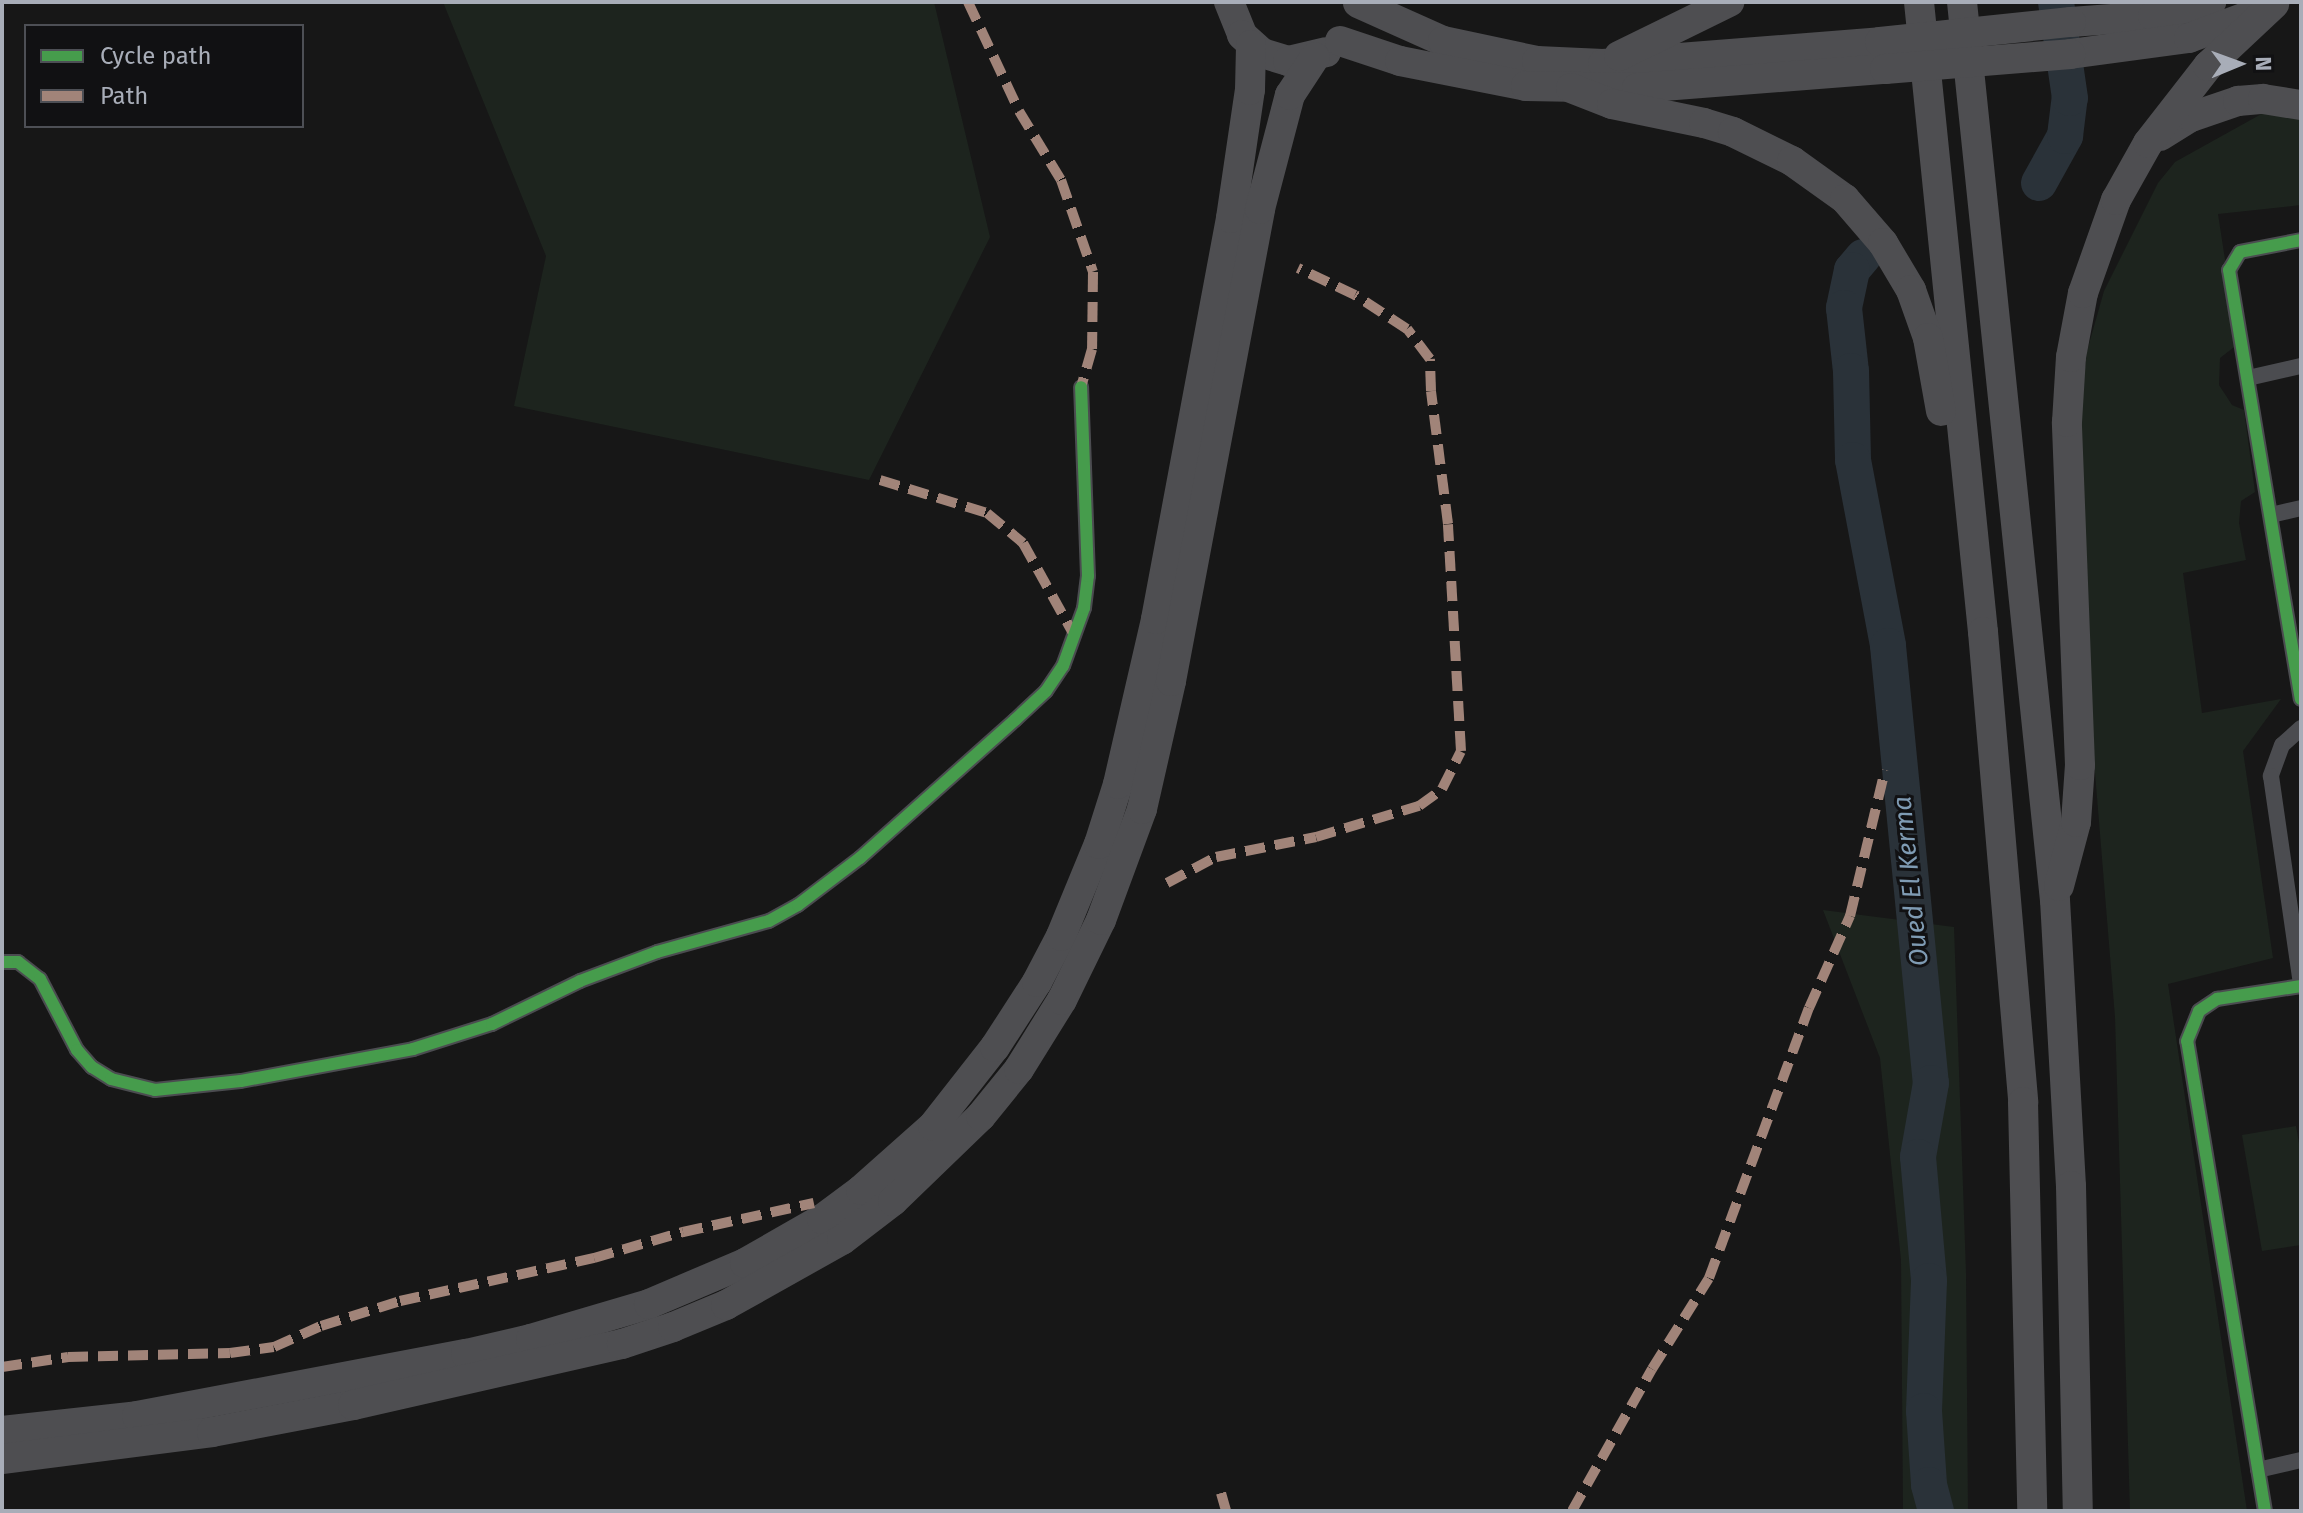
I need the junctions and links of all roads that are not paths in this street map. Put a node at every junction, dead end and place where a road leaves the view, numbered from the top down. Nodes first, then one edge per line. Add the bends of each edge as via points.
1 (1229, 2) edge
2 (1358, 2) edge
3 (1729, 2) edge
4 (1919, 2) edge
5 (1962, 2) edge
6 (2145, 2) edge
7 (2211, 2) edge
8 (2276, 3) edge
9 (2110, 20) junction
10 (1340, 41) junction
11 (1251, 45) junction
12 (1882, 55) junction
13 (1315, 57) junction
14 (1603, 64) junction
15 (1571, 88) junction
16 (2301, 105) edge
17 (2148, 143) junction
18 (2301, 240) edge
19 (2301, 366) edge
20 (2248, 378) junction
21 (1081, 387) dead end
22 (2301, 508) edge
23 (2271, 515) junction
24 (1983, 632) junction
25 (2301, 699) edge
26 (2301, 728) edge
27 (2055, 900) junction
28 (2, 962) edge
29 (2301, 985) edge
30 (2, 1431) edge
31 (2, 1459) edge
32 (2301, 1460) edge
33 (2258, 1470) junction
34 (2032, 1511) edge
35 (2078, 1511) edge
36 (2265, 1511) edge

1 - 11 highway via 1235,24
2 - 10 highway via 1353,23
2 - 14 highway via 1414,30 1473,50 1537,61
3 - 14 highway
4 - 24 highway
5 - 27 highway
6 - 9 highway
7 - 9 highway
8 - 12 highway, bridge via 2189,38 2070,54
8 - 17 highway via 2208,66
9 - 12 highway, bridge
10 - 13 highway
10 - 15 highway via 1462,76
11 - 13 highway via 1288,61
11 - 30 highway via 1250,90 1231,218 1156,619 1118,784 1099,844 1037,982 995,1047 933,1126 822,1219 745,1263 649,1304 466,1354 137,1416
12 - 14 highway
12 - 15 highway via 1637,88
13 - 31 highway via 1290,95 1260,209 1142,809 1101,920 1062,1000 1019,1069 981,1116 893,1201 842,1240 726,1305 673,1327 622,1344 353,1405 212,1432
15 - 24 highway via 1628,109 1704,123 1764,145 1845,199 1883,243 1911,290 1928,338 1960,540
16 - 17 highway via 2238,101 2191,117
17 - 27 highway via 2103,230 2083,293 2071,357 2067,422 2080,765 2076,822
18 - 20 street via 2251,248 2232,259 2229,270
19 - 20 street
20 - 23 street
21 - 28 street via 1088,576 1081,618 1063,666 1046,691 860,858 769,921 618,966 492,1024 413,1049 241,1081 155,1090 111,1079 92,1067 77,1050 40,979 18,962
22 - 23 street
23 - 25 street
24 - 34 highway via 2023,1102
26 - 29 street via 2282,745 2271,776
27 - 35 highway via 2071,1186
29 - 33 street via 2207,1004 2193,1020 2187,1041
32 - 33 street
33 - 36 street

